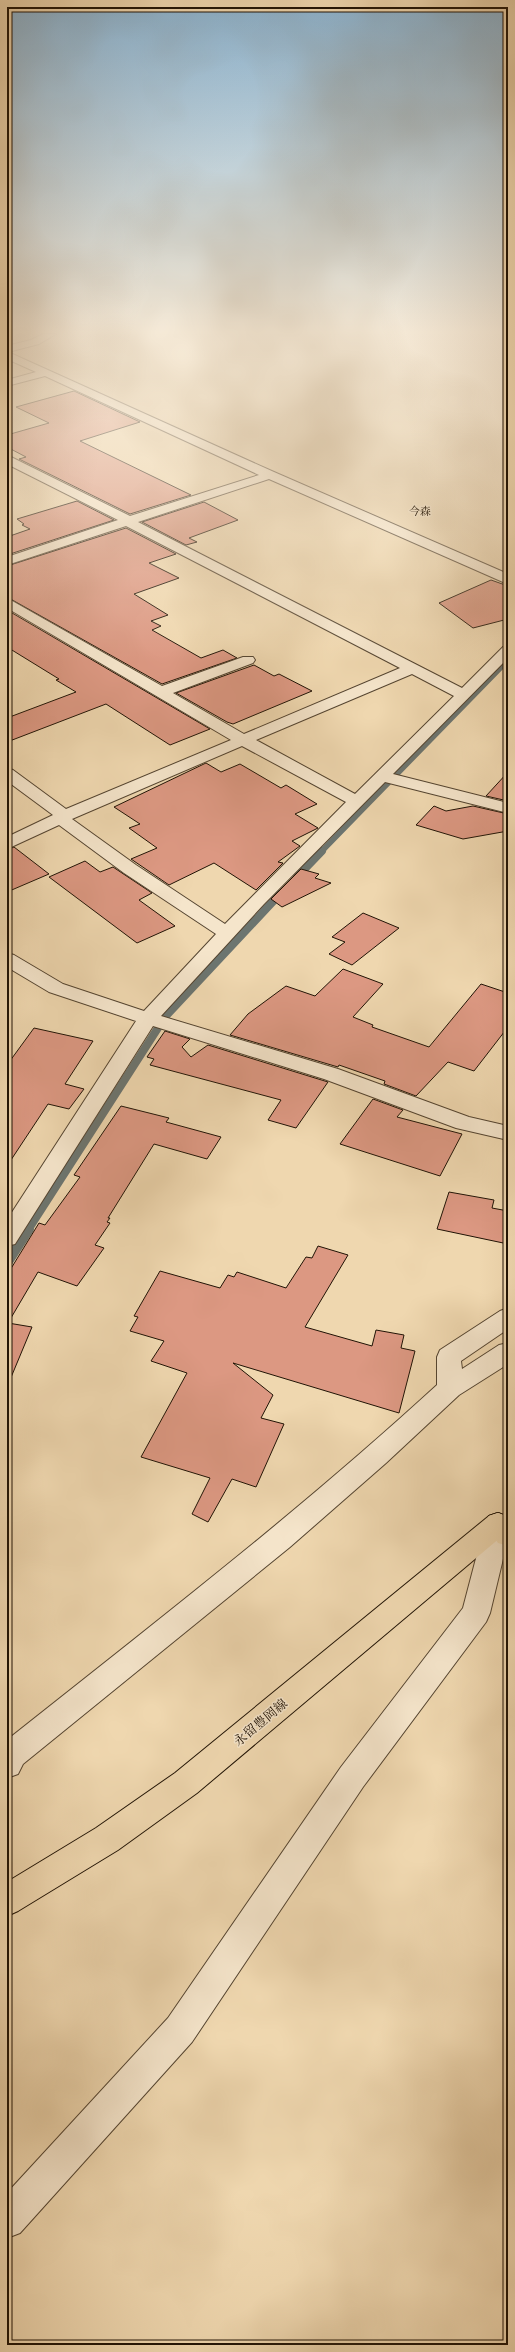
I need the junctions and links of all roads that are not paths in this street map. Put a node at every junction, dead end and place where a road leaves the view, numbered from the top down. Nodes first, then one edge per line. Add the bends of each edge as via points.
1 (201, 444) edge
2 (7, 459) edge
3 (270, 475) junction
4 (128, 522) junction
5 (7, 561) edge
6 (508, 579) edge
7 (7, 602) edge
8 (508, 650) edge
9 (248, 660) dead end
10 (414, 668) junction
11 (161, 692) junction
12 (464, 695) junction
13 (243, 740) junction
14 (7, 774) edge
15 (381, 776) junction
16 (356, 801) junction
17 (508, 808) edge
18 (63, 817) junction
19 (7, 844) edge
20 (226, 933) junction
21 (7, 959) edge
22 (149, 1017) junction
23 (508, 1133) edge
24 (7, 1238) edge
25 (508, 1317) edge
26 (508, 1352) edge
27 (450, 1388) junction
28 (506, 1525) edge
29 (7, 1764) edge
30 (7, 1900) edge
31 (7, 2220) edge

1 - 3 street
2 - 4 street
3 - 4 street
3 - 6 street
4 - 5 street
4 - 10 street
7 - 11 street
8 - 12 street
9 - 11 street
10 - 12 street
10 - 13 street
11 - 13 street
12 - 15 street
13 - 16 street
13 - 18 street
14 - 18 street
15 - 16 street
15 - 17 street
16 - 20 street
18 - 19 street
18 - 20 street via 130,869
20 - 22 street
21 - 22 street via 56,988
22 - 23 street via 331,1074 464,1123
22 - 24 street
25 - 27 street via 449,1357
26 - 27 street
27 - 29 street via 377,1456 280,1540 12,1754
28 - 30 main road, 永留豊岡線 via 186,1783 107,1839
28 - 31 street via 476,1613 352,1777 180,2030

